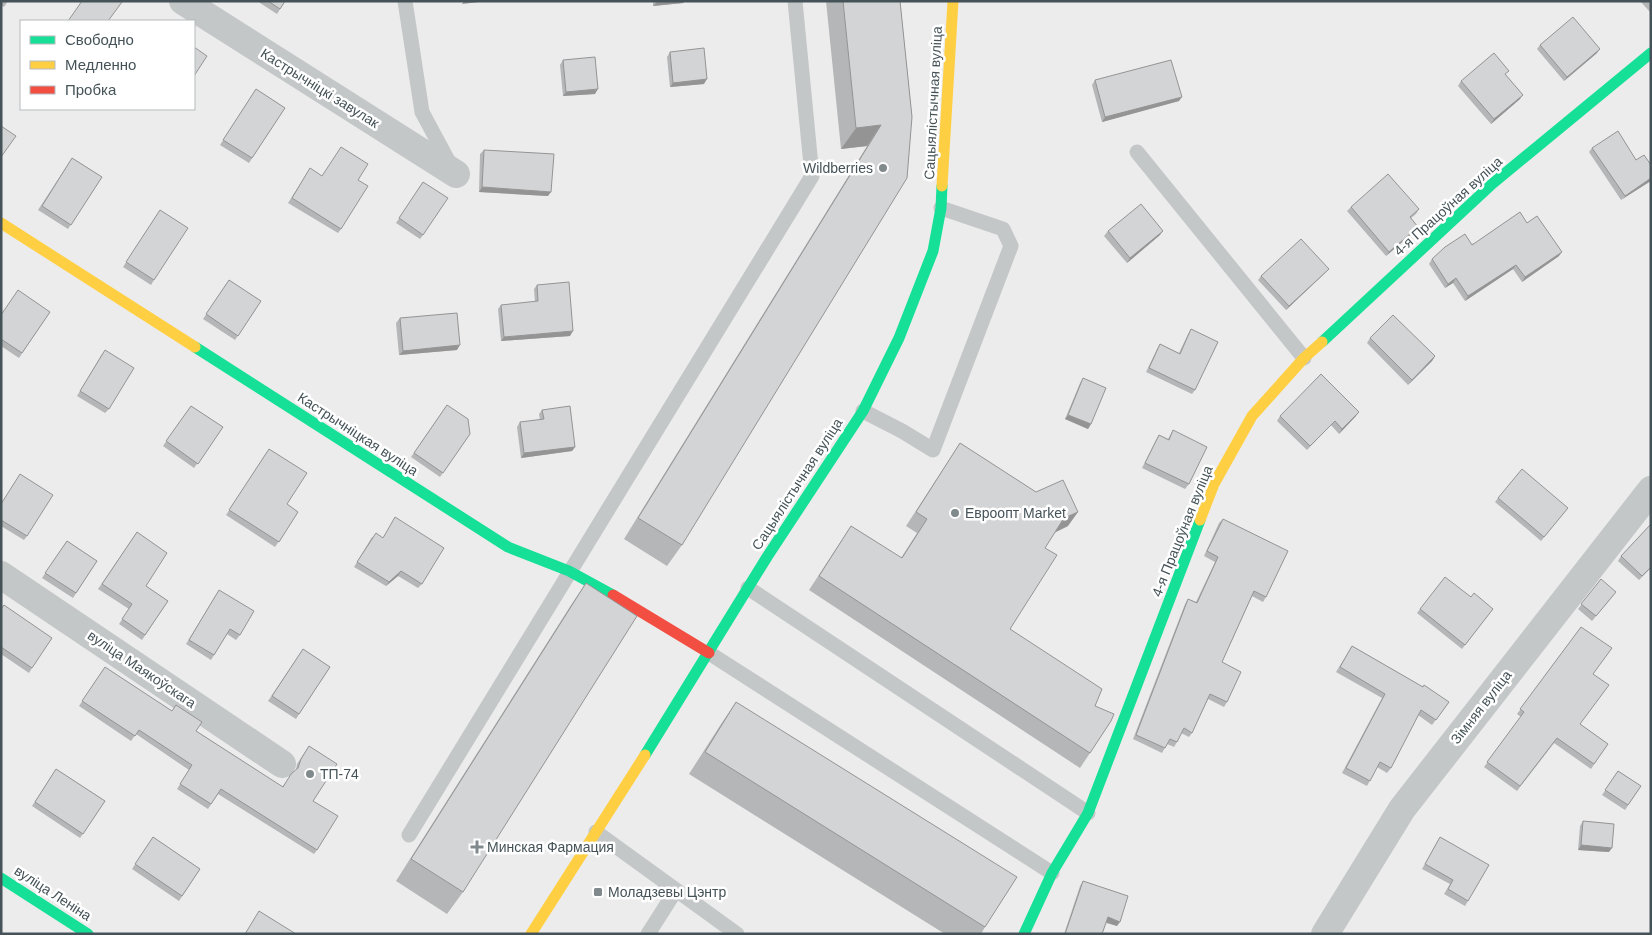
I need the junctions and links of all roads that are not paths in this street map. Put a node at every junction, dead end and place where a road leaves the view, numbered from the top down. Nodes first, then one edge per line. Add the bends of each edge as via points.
1 (184, 1) edge
2 (405, 1) edge
3 (795, 1) edge
4 (953, 1) edge
5 (1651, 53) edge
6 (1137, 152) dead end
7 (456, 174) joint
8 (941, 208) junction
9 (1, 223) edge
10 (1304, 358) junction
11 (863, 411) junction
12 (1651, 490) edge
13 (569, 571) junction
14 (1, 575) edge
15 (748, 588) junction
16 (709, 653) junction
17 (282, 764) dead end
18 (1088, 812) junction
19 (596, 832) junction
20 (409, 835) dead end
21 (1052, 873) junction
22 (1, 878) edge
23 (676, 890) junction
24 (88, 934) edge
25 (531, 934) edge
26 (648, 934) edge
27 (737, 934) edge
28 (1024, 934) edge
29 (1324, 934) edge

1 - 7 street, Кастрычніцкі завулак
2 - 7 lane via 422,112
3 - 13 lane via 812,176
4 - 8 street, Сацыялістычная вуліца
5 - 10 street, 4-я Працоўная вуліца via 1492,184
6 - 10 lane
8 - 11 street, Сацыялістычная вуліца via 933,251 899,338
8 - 11 lane via 1003,229 1011,246 933,450
9 - 13 street, Кастрычніцкая вуліца via 508,547
10 - 18 street, 4-я Працоўная вуліца via 1252,416 1214,484
11 - 15 street, Сацыялістычная вуліца
12 - 29 street, Зімняя вуліца via 1402,809
13 - 16 street, Кастрычніцкая вуліца
13 - 20 lane
14 - 17 street, вуліца Маякоўскага
15 - 16 street, Сацыялістычная вуліца
15 - 18 lane
16 - 19 street, Сацыялістычная вуліца
16 - 21 lane
18 - 21 street, 4-я Працоўная вуліца
19 - 23 lane
19 - 25 street, Сацыялістычная вуліца
21 - 28 street, 4-я Працоўная вуліца
22 - 24 street, вуліца Леніна
23 - 26 lane
23 - 27 lane

